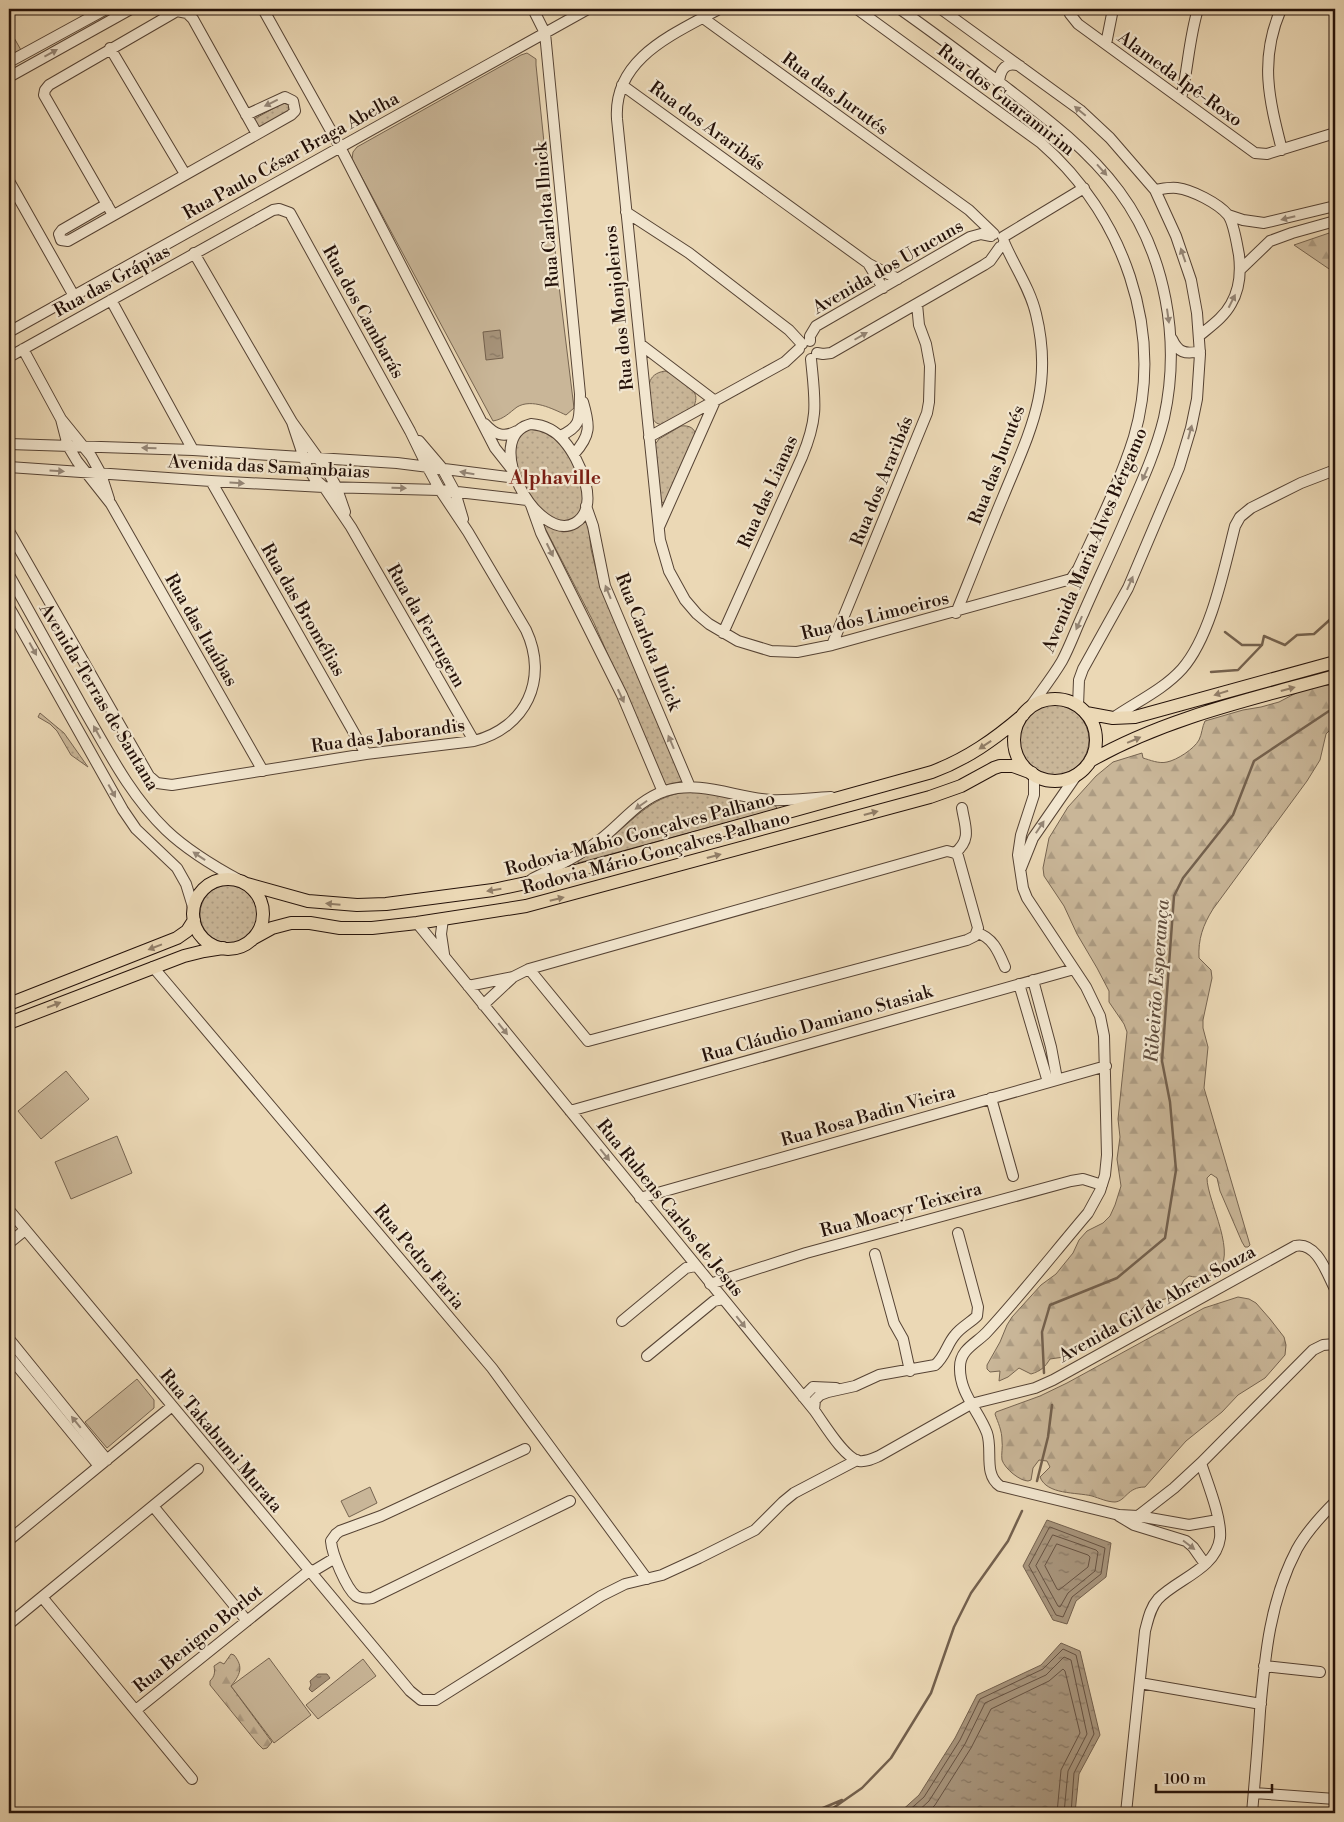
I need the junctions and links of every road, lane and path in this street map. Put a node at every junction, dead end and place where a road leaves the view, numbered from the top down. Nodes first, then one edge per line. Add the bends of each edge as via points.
1 (106, 9) edge
2 (131, 9) edge
3 (263, 9) edge
4 (533, 9) edge
5 (588, 9) edge
6 (719, 9) edge
7 (857, 9) edge
8 (900, 9) edge
9 (941, 9) edge
10 (1113, 9) edge
11 (1198, 9) edge
12 (1281, 9) edge
13 (1068, 10) edge
14 (703, 18) junction
15 (546, 33) junction
16 (1106, 44) junction
17 (110, 48) junction
18 (9, 62) edge
19 (1021, 66) junction
20 (9, 77) edge
21 (999, 83) junction
22 (622, 85) junction
23 (1181, 99) junction
24 (246, 115) junction
25 (1335, 133) edge
26 (257, 134) junction
27 (340, 147) junction
28 (1282, 150) junction
29 (185, 174) junction
30 (9, 181) edge
31 (1084, 188) junction
32 (1154, 190) junction
33 (107, 204) junction
34 (1335, 206) edge
35 (285, 211) joint
36 (626, 212) junction
37 (113, 215) junction
38 (1228, 215) junction
39 (1335, 222) edge
40 (998, 239) junction
41 (194, 253) junction
42 (869, 264) junction
43 (1241, 269) junction
44 (898, 279) junction
45 (882, 288) junction
46 (74, 296) junction
47 (111, 300) junction
48 (918, 304) junction
49 (905, 311) junction
50 (919, 325) junction
51 (9, 332) edge
52 (1170, 336) junction
53 (1199, 336) junction
54 (640, 344) junction
55 (23, 350) junction
56 (807, 351) junction
57 (1200, 351) junction
58 (9, 357) edge
59 (580, 394) junction
60 (715, 401) junction
61 (61, 419) junction
62 (481, 420) junction
63 (292, 422) junction
64 (410, 431) junction
65 (517, 431) junction
66 (560, 436) junction
67 (649, 437) junction
68 (9, 444) edge
69 (68, 446) junction
70 (82, 446) junction
71 (193, 450) junction
72 (574, 454) junction
73 (304, 457) junction
74 (317, 458) junction
75 (427, 466) junction
76 (9, 467) edge
77 (442, 468) junction
78 (1335, 470) edge
79 (85, 472) junction
80 (101, 474) junction
81 (515, 475) junction
82 (212, 482) junction
83 (336, 486) junction
84 (324, 487) junction
85 (440, 490) junction
86 (455, 492) junction
87 (587, 501) junction
88 (529, 503) junction
89 (110, 504) junction
90 (351, 527) junction
91 (659, 528) junction
92 (9, 531) edge
93 (468, 532) junction
94 (9, 575) edge
95 (1073, 578) joint
96 (9, 606) edge
97 (956, 612) junction
98 (526, 630) joint
99 (723, 633) junction
100 (832, 646) junction
101 (1335, 662) edge
102 (1335, 676) edge
103 (1082, 710) junction
104 (1025, 712) junction
105 (1113, 718) junction
106 (474, 740) junction
107 (366, 754) junction
108 (1090, 761) junction
109 (263, 771) junction
110 (1078, 773) junction
111 (1033, 774) junction
112 (690, 787) junction
113 (663, 792) junction
114 (842, 797) junction
115 (962, 808) dead end
116 (956, 853) junction
117 (1020, 871) junction
118 (244, 883) junction
119 (516, 886) junction
120 (455, 895) junction
121 (194, 915) junction
122 (443, 919) junction
123 (417, 923) junction
124 (977, 933) junction
125 (252, 939) junction
126 (223, 948) junction
127 (445, 957) junction
128 (153, 967) junction
129 (1005, 967) dead end
130 (529, 969) junction
131 (1074, 969) junction
132 (513, 977) junction
133 (1033, 980) junction
134 (1019, 984) junction
135 (468, 986) junction
136 (9, 1004) edge
137 (484, 1005) junction
138 (9, 1023) edge
139 (1106, 1066) junction
140 (1053, 1081) junction
141 (991, 1098) junction
142 (570, 1111) junction
143 (1012, 1176) dead end
144 (1102, 1185) junction
145 (640, 1198) junction
146 (9, 1210) edge
147 (25, 1230) junction
148 (958, 1233) dead end
149 (9, 1243) edge
150 (875, 1254) dead end
151 (695, 1266) junction
152 (710, 1284) junction
153 (1335, 1290) edge
154 (723, 1299) junction
155 (622, 1321) dead end
156 (9, 1339) edge
157 (1335, 1344) edge
158 (9, 1356) edge
159 (647, 1356) dead end
160 (910, 1371) junction
161 (30, 1373) junction
162 (844, 1389) junction
163 (803, 1397) junction
164 (970, 1404) junction
165 (171, 1407) junction
166 (814, 1410) junction
167 (525, 1449) dead end
168 (107, 1460) junction
169 (857, 1460) junction
170 (1201, 1463) junction
171 (99, 1466) junction
172 (198, 1469) dead end
173 (570, 1501) dead end
174 (1335, 1502) edge
175 (153, 1506) junction
176 (1136, 1520) junction
177 (1218, 1520) junction
178 (9, 1540) edge
179 (293, 1552) junction
180 (335, 1558) junction
181 (1205, 1564) junction
182 (312, 1572) junction
183 (647, 1579) junction
184 (295, 1582) junction
185 (281, 1595) junction
186 (42, 1597) junction
187 (247, 1621) junction
188 (9, 1624) edge
189 (1264, 1666) junction
190 (1320, 1672) dead end
191 (1140, 1683) junction
192 (1261, 1704) junction
193 (136, 1710) junction
194 (192, 1779) dead end
195 (1254, 1793) junction
196 (1335, 1799) edge
197 (1126, 1813) edge
198 (1252, 1813) edge

1 - 18 street
20 -> 2 street
3 - 27 street
4 - 15 street
5 - 15 street, Rua Paulo César Braga Abelha
6 - 14 street
7 - 31 street, Rua dos Guaramirim via 1040,143
8 - 21 street, Avenida Maria Alves Bérgamo
9 - 19 street
10 - 16 street
11 - 23 street via 1191,31
12 - 28 street via 1272,34 1268,74 1269,97
13 - 16 street, Alameda Ipê-Roxo via 1075,22
14 - 22 street via 646,51
14 - 40 street, Rua das Jurutés via 969,210
15 - 27 street, Rua Paulo César Braga Abelha
15 - 59 street, Rua Carlota Ilnick
16 - 23 street, Alameda Ipê-Roxo
17 - 24 street via 177,11 185,12 193,19
17 - 29 street
17 - 33 street via 44,90
19 - 21 street via 1013,63 1005,66 1000,72
32 -> 19 street via 1110,138 1080,110
21 -> 52 street, Avenida Maria Alves Bérgamo via 1069,137 1119,191 1136,218 1153,256 1163,288
22 - 36 street, Rua dos Monjoleiros via 617,116
22 - 42 street, Rua dos Araribás
23 - 28 street, Alameda Ipê-Roxo via 1251,151 1263,154
24 - 26 street
26 -> 24 street via 294,113 294,104 288,98 282,98
25 - 28 street, Alameda Ipê-Roxo
26 - 29 street
27 - 46 street, Rua Paulo César Braga Abelha
27 - 62 street
29 - 37 street
30 - 46 street
31 - 40 street, Avenida dos Urucuns
31 - 95 street, Rua dos Guaramirim via 1104,218 1128,269 1141,323 1143,366 1139,411 1131,444 1116,485
32 - 38 street via 1177,188 1196,193
53 -> 32 street via 1188,271
33 - 37 street
33 - 37 street via 62,230 60,238 68,241
34 -> 38 street via 1264,223
35 - 41 street, Rua das Grápias via 273,210
35 - 64 street, Rua dos Cambarás via 294,218
36 - 54 street, Rua dos Monjoleiros
36 - 56 street via 688,253 789,330
38 - 43 street
39 - 43 street via 1270,241
40 - 44 street, Avenida dos Urucuns via 982,234 972,236
40 - 48 street, Avenida dos Urucuns via 990,261
40 - 97 street, Rua das Jurutés via 1033,301 1041,342 1043,378 1034,421
41 - 47 street, Rua das Grápias
41 - 63 street, Rua da Ferrugem
42 - 44 street, Rua dos Araribás
42 - 45 street, Rua dos Araribás
53 -> 43 street via 1221,318 1231,304
44 - 45 street, Avenida dos Urucuns
45 - 56 street, Avenida dos Urucuns via 816,326
46 - 51 street, Rua Paulo César Braga Abelha
47 - 55 street, Rua das Grápias
47 - 71 street
48 - 49 street, Avenida dos Urucuns
48 - 50 street, Rua dos Araribás
49 - 50 street, Rua dos Araribás
56 -> 49 street, Avenida dos Urucuns via 832,353
50 - 100 street, Rua dos Araribás via 930,366 927,413
52 - 57 street via 1182,352
52 -> 104 street, Avenida Maria Alves Bérgamo via 1168,393 1150,463 1062,660
53 - 57 street
54 - 60 street
54 - 67 street, Rua dos Monjoleiros
55 - 58 street, Rua das Grápias
55 - 61 street, Rua das Itaúbas
56 - 60 street, Avenida dos Urucuns
56 - 99 street, Rua das Lianas via 816,404 812,428
103 -> 57 street via 1079,680 1083,669 1128,588 1186,447 1197,399
59 - 66 street, Rua Carlota Ilnick via 578,423
59 - 72 street, Rua Carlota Ilnick via 589,427 586,439
60 - 67 street, Avenida dos Urucuns
60 - 91 street
61 - 69 street, Rua das Itaúbas
61 - 70 street, Rua das Itaúbas
62 - 65 street via 496,434 506,436
62 - 81 street via 495,448
63 - 73 street, Rua da Ferrugem
63 - 74 street, Rua da Ferrugem
64 - 75 street, Rua dos Cambarás
64 - 77 street, Rua dos Cambarás
65 - 66 street via 526,425 537,424
65 - 81 street via 510,451
66 - 72 street
67 - 91 street, Rua dos Monjoleiros
68 - 69 street, Avenida das Samambaias
69 - 70 street, Avenida das Samambaias
69 - 79 street, Rua das Itaúbas
71 -> 70 street, Avenida das Samambaias
70 - 80 street, Rua das Itaúbas via 92,456
71 - 73 street, Avenida das Samambaias
72 - 87 street via 581,468
73 - 74 street, Avenida das Samambaias
73 - 84 street, Rua da Ferrugem via 315,479
74 - 75 street, Avenida das Samambaias
74 - 83 street, Rua da Ferrugem
75 - 77 street, Avenida das Samambaias
75 - 85 street, Rua dos Cambarás
76 -> 79 street, Avenida das Samambaias
81 -> 77 street, Avenida das Samambaias via 480,475
77 - 86 street, Rua dos Cambarás
78 - 105 street via 1301,483 1251,508 1240,517 1204,632 1194,651 1169,681
79 - 80 street, Avenida das Samambaias
79 - 89 street, Rua das Itaúbas
80 - 82 street, Avenida das Samambaias
80 - 89 street, Rua das Itaúbas
81 - 88 street
82 -> 84 street, Avenida das Samambaias
82 - 107 street, Rua das Bromélias
83 - 84 street, Avenida das Samambaias
83 -> 85 street, Avenida das Samambaias
83 - 90 street, Rua da Ferrugem
84 - 90 street, Rua da Ferrugem
85 - 86 street, Avenida das Samambaias
85 - 93 street, Rua dos Cambarás
86 - 88 street, Avenida das Samambaias
86 - 93 street, Rua dos Cambarás
87 - 88 street via 579,520 565,526 545,519
112 -> 87 street, Rua Carlota Ilnick via 605,586
88 -> 113 street via 622,695
89 - 109 street, Rua das Itaúbas
90 - 106 street, Rua da Ferrugem
91 - 99 street, Rua dos Limoeiros via 664,558 674,583 697,614
92 - 109 street, Rua das Jaborandis via 157,783 172,785
93 - 98 street, Rua dos Cambarás
118 -> 94 street, Avenida Terras de Santana via 177,840 134,793
95 - 97 street, Rua dos Limoeiros
96 -> 121 street, Avenida Terras de Santana via 123,810 140,832 177,868 186,884
97 - 100 street, Rua dos Limoeiros
98 - 106 street, Rua das Jaborandis via 535,658 534,677 522,711 510,724 490,737
99 - 100 street, Rua dos Limoeiros via 752,646 779,652
101 -> 105 main road via 1150,713
108 -> 102 main road via 1158,730 1216,709
103 - 104 main road via 1068,701 1054,699 1040,702
103 - 105 main road
103 - 108 main road via 1095,733
104 - 111 main road via 1015,735 1016,749
104 -> 114 main road, Rodovia Mabio Gonçalves Palhano via 989,742 956,762 932,772
106 - 107 street, Rua das Jaborandis
107 - 109 street, Rua das Jaborandis
108 - 110 main road
110 - 111 main road via 1059,780
117 -> 110 street via 1033,838
111 - 117 street via 1034,795 1019,845
122 -> 111 main road, Rodovia Mário Gonçalves Palhano via 558,899 920,800 961,786 994,768 1013,766
112 - 113 street
112 - 114 street via 771,800
113 -> 119 street via 634,809 603,838 579,854
114 - 119 main road, Rodovia Mabio Gonçalves Palhano
115 - 116 street via 966,838
116 - 124 street via 977,923
116 - 130 street via 947,851
117 - 131 street via 1027,898
120 -> 118 main road, Rodovia Mabio Gonçalves Palhano via 386,904 337,904 286,896
118 - 121 main road via 223,879 211,883 201,892
118 - 125 main road via 256,893 263,910 262,923
119 -> 120 main road, Rodovia Mabio Gonçalves Palhano
120 - 123 main road via 455,902 448,912 426,917
121 - 126 main road via 197,929 205,940
121 -> 136 main road via 186,931 177,938
122 - 123 main road, Rodovia Mário Gonçalves Palhano
122 - 127 street, Rua Rubens Carlos de Jesus via 440,934
123 - 125 main road, Rodovia Mário Gonçalves Palhano via 350,928 296,922 272,928
123 - 127 street, Rua Rubens Carlos de Jesus
124 - 129 street via 992,942
124 - 130 street via 957,942 588,1041
125 - 126 main road via 236,948
126 - 128 main road via 191,954
127 - 135 street, Rua Rubens Carlos de Jesus
138 -> 128 main road
128 - 183 street, Rua Pedro Faria via 492,1368
130 - 132 street
131 - 133 street, Rua Cláudio Damiano Stasiak
131 - 139 street via 1100,1016
132 - 135 street
132 - 137 street
133 - 134 street, Rua Cláudio Damiano Stasiak
133 - 140 street via 1051,1047
134 - 140 street
134 - 142 street, Rua Cláudio Damiano Stasiak
135 - 137 street, Rua Rubens Carlos de Jesus
137 -> 142 street, Rua Rubens Carlos de Jesus
139 - 140 street, Rua Rosa Badin Vieira
139 - 144 street via 1107,1155
140 - 141 street, Rua Rosa Badin Vieira
141 - 143 street
141 - 145 street, Rua Rosa Badin Vieira
142 -> 145 street, Rua Rubens Carlos de Jesus
144 - 152 street, Rua Moacyr Teixeira via 1089,1180 1071,1181 806,1253
144 - 164 street via 1088,1213 988,1331 963,1355 961,1377
145 - 151 street, Rua Rubens Carlos de Jesus
146 - 147 street, Rua Takabumi Murata
147 - 149 street
147 - 165 street, Rua Takabumi Murata
148 - 160 street via 978,1314 956,1334 938,1362
150 - 160 street
151 - 152 street, Rua Rubens Carlos de Jesus
151 - 155 street via 686,1268
152 - 154 street, Rua Rubens Carlos de Jesus
153 - 164 street, Avenida Gil de Abreu Souza via 1315,1253 1307,1246 1295,1246 1044,1384
154 - 159 street via 714,1301
154 -> 163 street, Rua Rubens Carlos de Jesus
156 - 161 street
157 - 170 street via 1313,1350
158 - 161 street
160 - 162 street via 879,1375
168 -> 161 street
161 - 171 street
162 - 163 street via 813,1387
162 - 166 street via 820,1396 815,1400
163 - 166 street, Rua Rubens Carlos de Jesus
164 - 169 street, Avenida Gil de Abreu Souza via 879,1456
164 - 176 street via 988,1433 990,1466 996,1484
165 - 168 street
165 - 179 street, Rua Takabumi Murata
166 - 169 street, Rua Rubens Carlos de Jesus via 844,1450
167 - 180 street via 336,1534 331,1541
168 - 171 street
169 - 183 street via 794,1493 755,1530 662,1575
170 - 176 street
170 - 177 street
171 - 178 street
172 - 175 street
173 - 180 street via 372,1598 364,1599 354,1594
174 - 189 street via 1314,1523 1284,1575 1272,1614
175 - 186 street
175 - 187 street
176 - 177 street via 1189,1524
176 -> 181 street via 1186,1541
177 - 181 street via 1218,1545
179 - 182 street, Rua Takabumi Murata
179 - 184 street via 297,1572
180 - 182 street
181 - 191 street via 1158,1599 1149,1612
182 - 183 street, Rua Takabumi Murata via 410,1692 421,1700 436,1700 601,1596 624,1584
182 - 184 street
182 - 185 street
184 - 185 street
185 - 187 street, Rua Benigno Borlot
186 - 188 street
186 - 193 street
187 - 193 street, Rua Benigno Borlot
189 - 190 street
189 - 192 street
191 - 192 street
191 - 197 street
192 - 195 street
193 - 194 street
195 - 196 street
195 - 198 street

